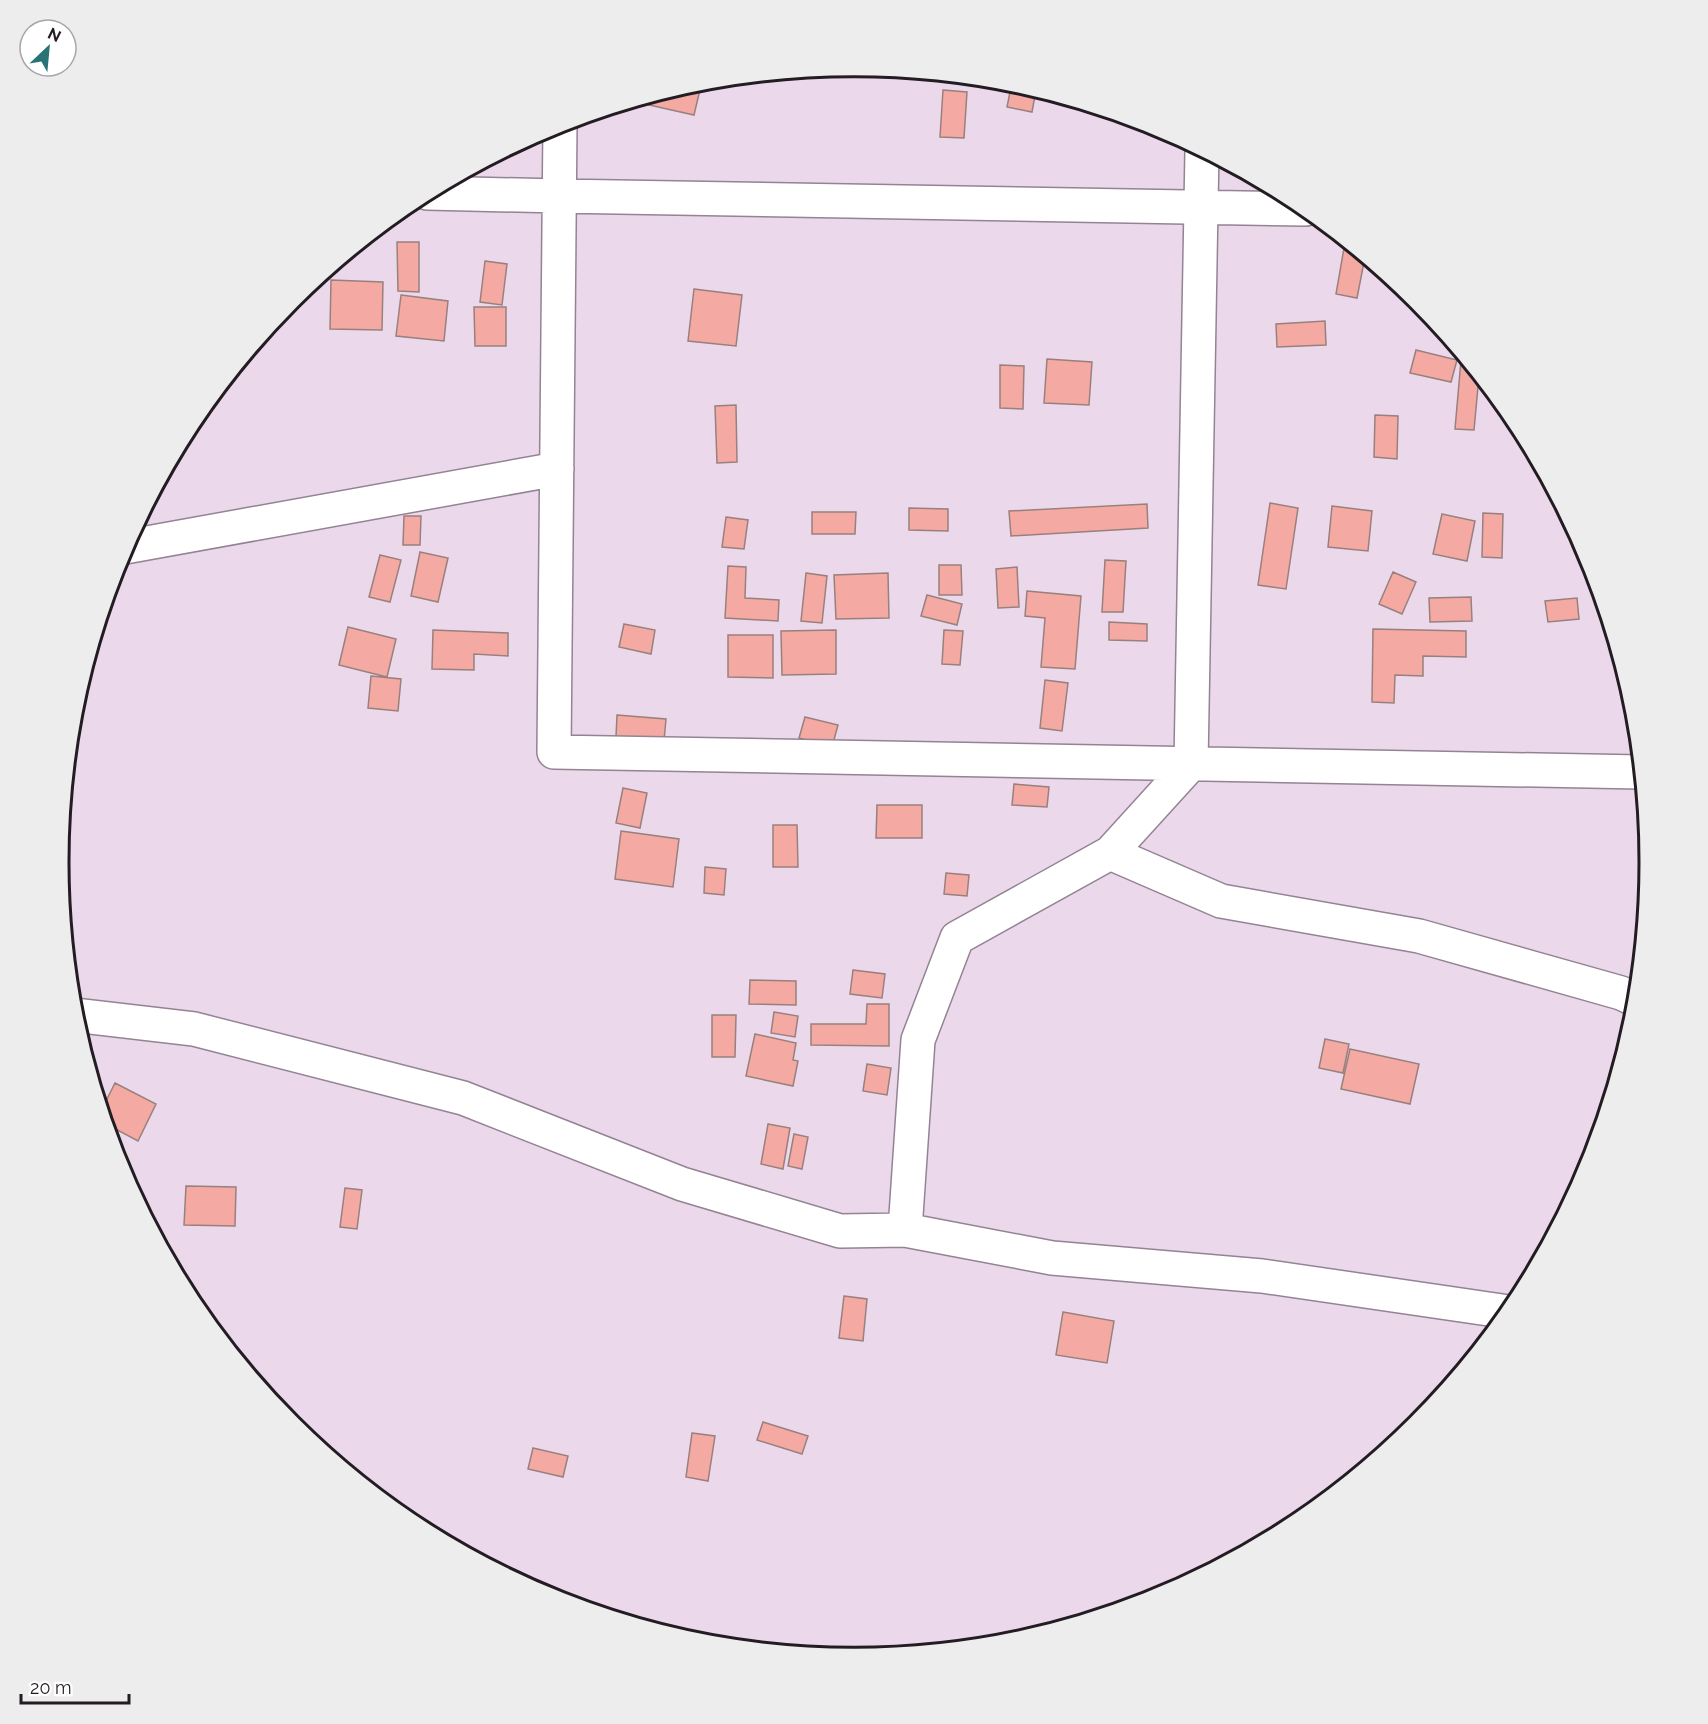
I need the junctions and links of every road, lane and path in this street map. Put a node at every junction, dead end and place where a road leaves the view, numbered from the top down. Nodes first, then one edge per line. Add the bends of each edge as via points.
1 (560, 135) edge
2 (1202, 158) edge
3 (443, 193) edge
4 (559, 196) junction
5 (1201, 207) junction
6 (1289, 209) edge
7 (557, 469) junction
8 (137, 545) edge
9 (1191, 764) junction
10 (1633, 772) edge
11 (1110, 853) junction
12 (1627, 996) edge
13 (84, 1016) edge
14 (905, 1230) junction
15 (1498, 1310) edge

1 - 4 street
2 - 5 street
3 - 4 street
4 - 5 street
4 - 7 street
5 - 6 street
5 - 9 street
7 - 8 street
7 - 9 street via 554,752
9 - 10 street
9 - 11 street
11 - 12 street via 1221,901 1419,936
11 - 14 street via 957,938 918,1040
13 - 14 street via 194,1029 463,1098 682,1184 840,1232
14 - 15 street via 1052,1258 1262,1276

